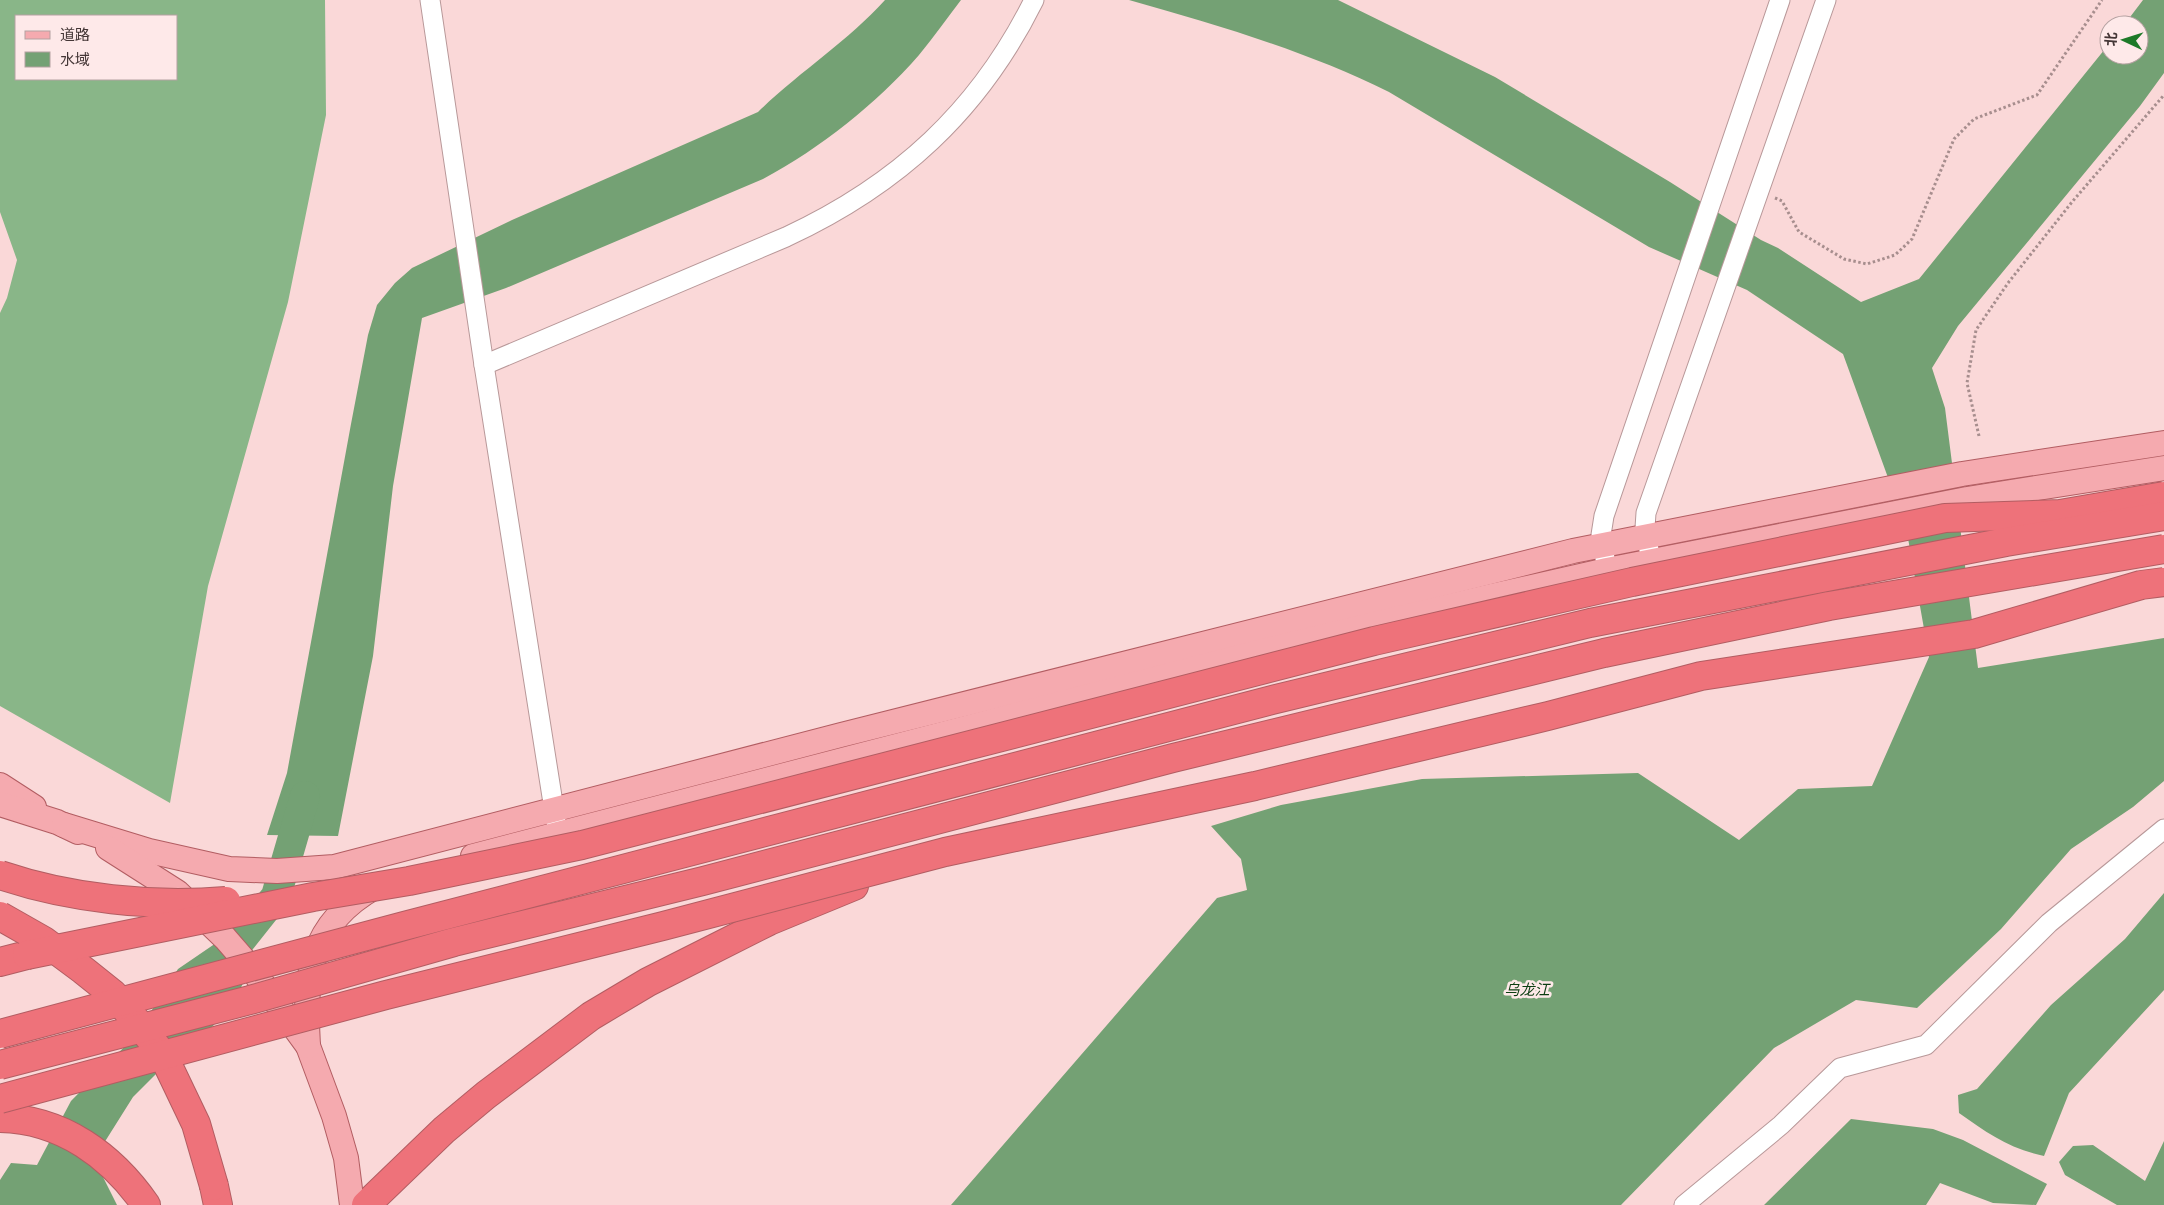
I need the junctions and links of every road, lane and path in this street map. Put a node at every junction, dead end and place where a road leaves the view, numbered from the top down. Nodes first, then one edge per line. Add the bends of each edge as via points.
1 (430, 0) edge
2 (1034, 0) edge
3 (1780, 0) edge
4 (1826, 0) edge
5 (2102, 0) edge
6 (2164, 95) edge
7 (1760, 191) junction
8 (484, 365) junction
9 (1979, 436) dead end
10 (2164, 443) edge
11 (2164, 468) edge
12 (2164, 496) edge
13 (2164, 516) edge
14 (1646, 537) junction
15 (1603, 546) junction
16 (2164, 549) edge
17 (1651, 561) junction
18 (1608, 570) junction
19 (2164, 582) edge
20 (0, 784) edge
21 (0, 804) edge
22 (554, 809) junction
23 (60, 823) junction
24 (2164, 828) edge
25 (558, 833) junction
26 (945, 852) junction
27 (0, 875) edge
28 (313, 897) junction
29 (0, 916) edge
30 (27, 955) junction
31 (0, 957) edge
32 (0, 962) edge
33 (251, 968) junction
34 (0, 1034) edge
35 (308, 1046) junction
36 (0, 1065) edge
37 (0, 1099) edge
38 (0, 1118) edge
39 (146, 1205) edge
40 (218, 1205) edge
41 (352, 1205) edge
42 (366, 1205) edge
43 (1684, 1205) edge

1 - 8 street
2 - 8 street via 1012,42 968,104 921,151 874,189 786,237
3 - 15 street via 1604,516
4 - 7 street
5 - 7 path via 2037,95 1974,119 1954,139 1912,239 1895,255 1867,264 1844,259 1800,232 1782,201
6 - 9 path via 2072,202 2008,283 1976,330 1967,383
7 - 14 street via 1646,513
8 - 22 street
10 - 14 main road via 1962,474
11 - 17 main road via 1967,499
12 - 28 highway, bridge via 2060,514 1945,518 1632,582 1374,641 582,845 409,881
13 - 33 highway, bridge via 2006,542 1580,626 1263,703
14 - 15 main road
14 - 17 street
15 - 18 street
15 - 22 main road
16 - 36 highway, bridge via 1829,606 1604,653 1173,758 703,881 454,942 250,1000
17 - 18 main road
18 - 25 main road via 1258,652
19 - 26 highway, bridge via 2141,585 1974,634 1701,676 1255,786
20 - 23 main road
21 - 23 main road
22 - 23 main road via 334,867 277,871 229,869 149,852
22 - 25 street
23 - 33 main road, bridge via 128,860 177,892
24 - 43 street via 2049,923 1926,1045 1840,1068 1781,1125
25 - 35 main road via 388,879 360,895 335,918 318,944 305,1002
26 - 37 highway, bridge via 386,995
26 - 42 highway, bridge via 769,921 648,982 599,1011 486,1095 444,1130
27 - 28 highway, bridge via 45,889 110,898 198,902
28 - 30 highway, bridge
29 - 40 highway, bridge via 44,941 113,994 163,1055 196,1124
30 - 31 highway
30 - 32 highway
33 - 34 highway, bridge
33 - 35 main road
35 - 41 main road via 341,1141
38 - 39 highway via 16,1118 52,1127 82,1142 110,1162

